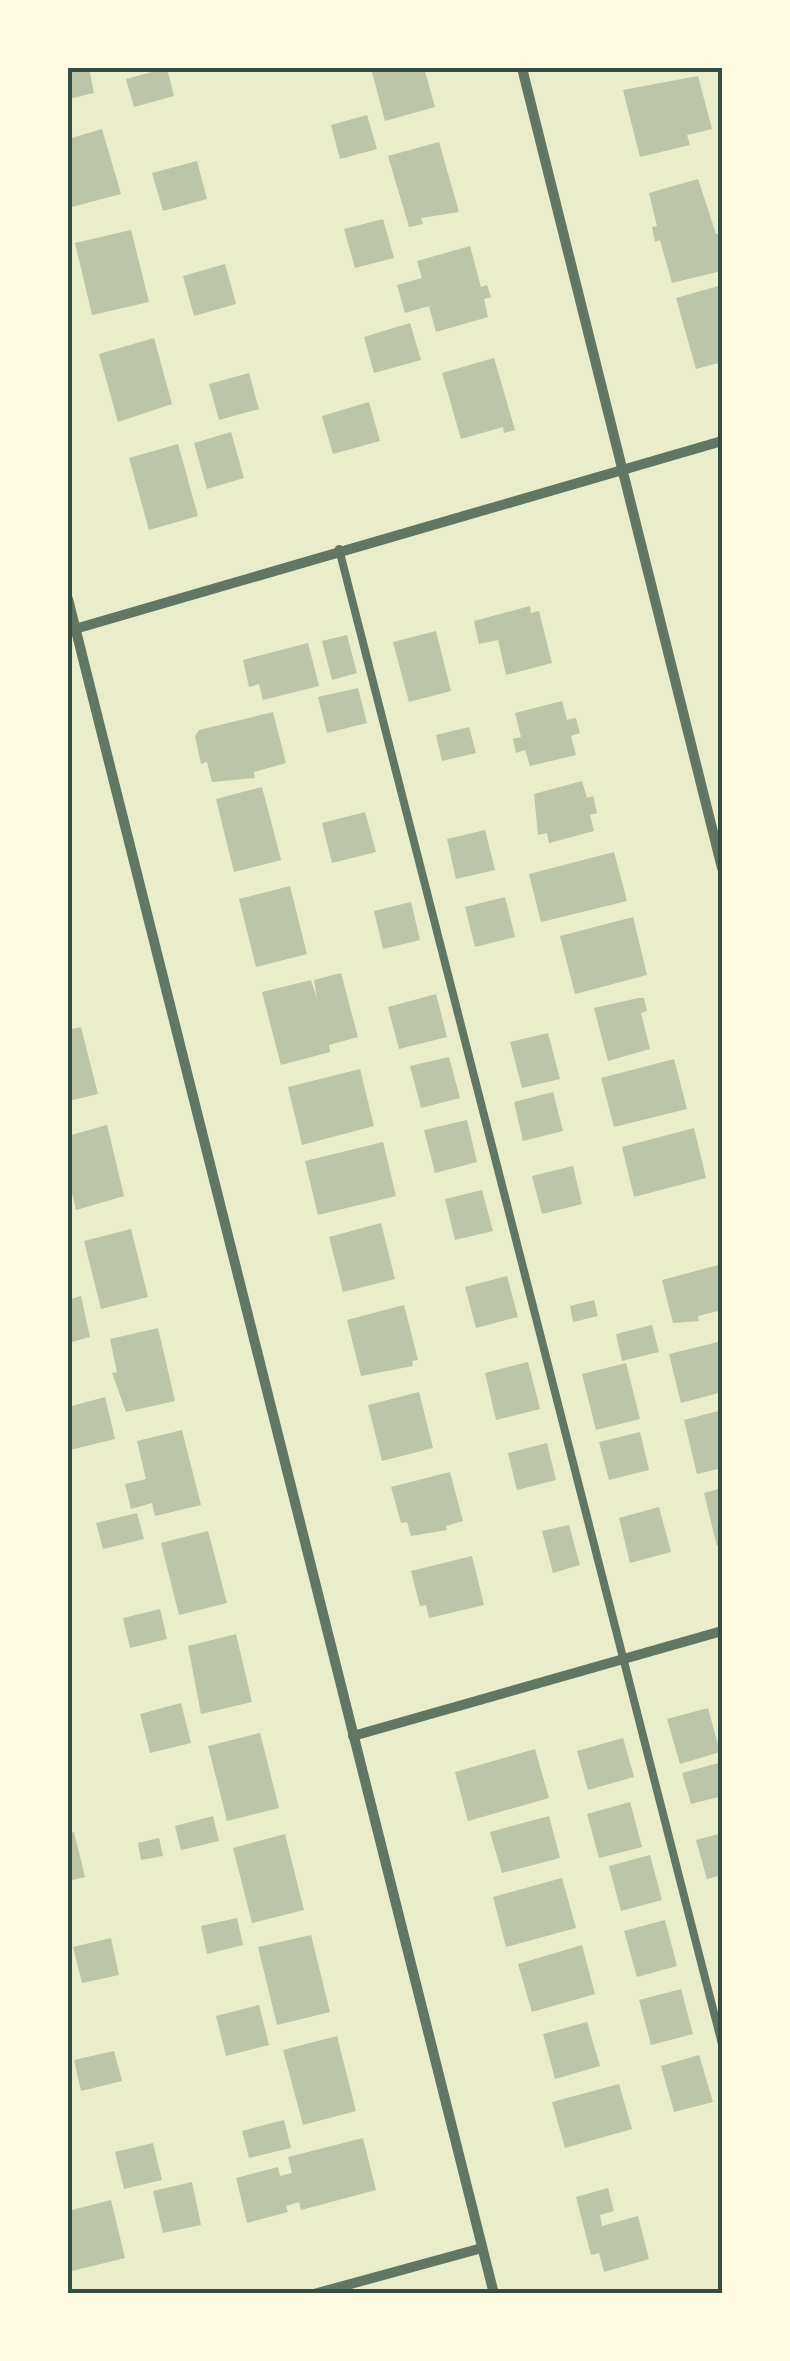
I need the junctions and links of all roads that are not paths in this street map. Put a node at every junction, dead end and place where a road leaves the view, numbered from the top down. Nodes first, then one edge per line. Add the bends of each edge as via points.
1 (522, 68) edge
2 (722, 442) edge
3 (623, 470) junction
4 (339, 550) junction
5 (68, 599) edge
6 (71, 630) edge
7 (722, 868) edge
8 (722, 1631) edge
9 (626, 1659) junction
10 (354, 1736) junction
11 (722, 2044) edge
12 (482, 2248) junction
13 (314, 2294) edge
14 (494, 2294) edge

1 - 3 street
2 - 3 street
3 - 4 street
3 - 7 street
4 - 6 street
4 - 9 lane
5 - 6 street
6 - 10 street
8 - 9 street
9 - 10 street
9 - 11 lane
10 - 12 street
12 - 13 street
12 - 14 street

